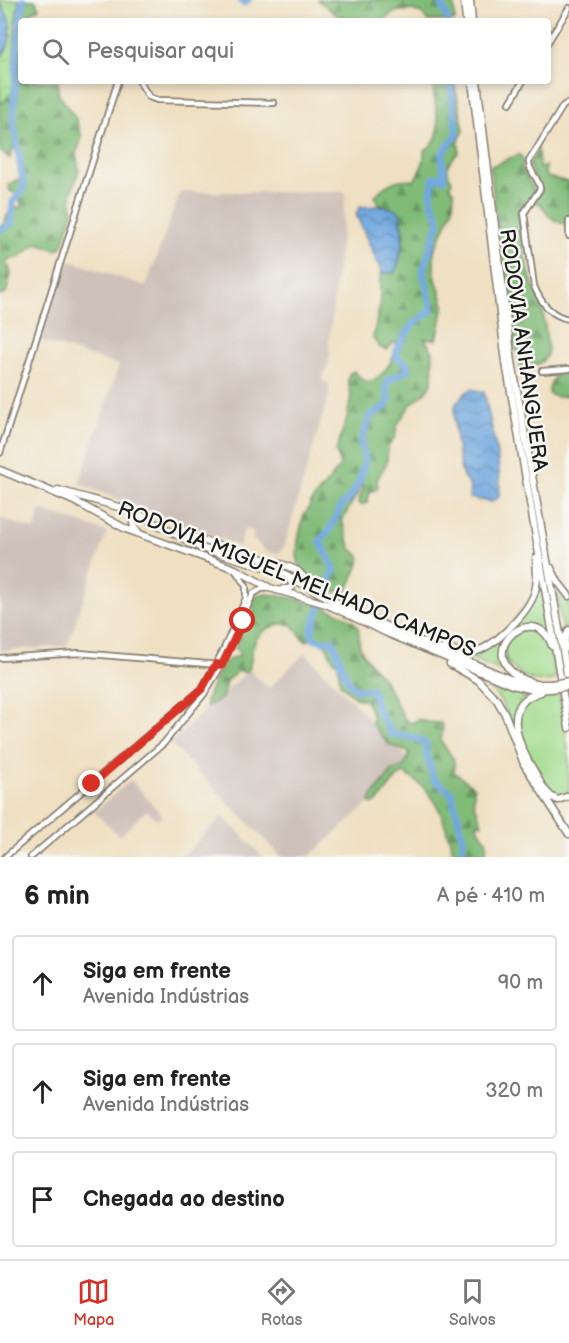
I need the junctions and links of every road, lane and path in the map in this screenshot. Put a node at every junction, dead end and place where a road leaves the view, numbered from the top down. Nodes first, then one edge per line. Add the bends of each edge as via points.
1 (464, 0) edge
2 (470, 0) edge
3 (569, 8) edge
4 (567, 17) edge
5 (466, 18) edge
6 (472, 18) edge
7 (551, 38) edge
8 (117, 84) edge
9 (141, 84) edge
10 (472, 84) edge
11 (477, 84) edge
12 (521, 84) edge
13 (569, 102) edge
14 (274, 103) dead end
15 (510, 103) dead end
16 (569, 221) edge
17 (569, 236) edge
18 (569, 319) edge
19 (569, 369) edge
20 (542, 371) dead end
21 (0, 453) edge
22 (0, 470) edge
23 (34, 483) junction
24 (153, 521) junction
25 (537, 529) junction
26 (165, 530) junction
27 (140, 534) junction
28 (234, 569) junction
29 (287, 574) junction
30 (270, 588) junction
31 (315, 589) junction
32 (569, 596) edge
33 (335, 604) junction
34 (569, 630) edge
35 (418, 643) junction
36 (0, 658) edge
37 (219, 665) junction
38 (565, 665) junction
39 (558, 669) junction
40 (569, 681) edge
41 (569, 686) edge
42 (547, 687) junction
43 (569, 728) edge
44 (569, 796) edge
45 (569, 834) edge
46 (5, 857) edge
47 (31, 857) edge

1 - 5 highway
2 - 6 highway
3 - 4 street
4 - 7 street
8 - 21 street
9 - 14 street via 157,100
10 - 25 highway, RODOVIA ANHANGUERA via 506,363
11 - 25 highway, RODOVIA ANHANGUERA
12 - 15 street
13 - 18 street via 529,161 540,189 524,213 537,294 555,314
16 - 17 street
19 - 20 street
22 - 23 highway, RODOVIA MIGUEL MELHADO CAMPOS
23 - 24 highway, RODOVIA MIGUEL MELHADO CAMPOS via 124,508
23 - 27 highway, RODOVIA MIGUEL MELHADO CAMPOS
24 - 26 highway, RODOVIA MIGUEL MELHADO CAMPOS
24 - 27 highway via 135,519 134,528
25 - 32 highway via 551,569
25 - 35 highway via 535,593 526,609 498,638 484,648 467,652
25 - 38 highway, RODOVIA ANHANGUERA
25 - 39 highway, RODOVIA ANHANGUERA
26 - 29 highway, RODOVIA MIGUEL MELHADO CAMPOS via 201,548
26 - 31 highway via 287,566 298,571
27 - 28 highway, RODOVIA MIGUEL MELHADO CAMPOS
28 - 30 highway, RODOVIA MIGUEL MELHADO CAMPOS
28 - 37 street via 246,586 247,595
29 - 30 highway via 293,583 290,588
29 - 31 highway, RODOVIA MIGUEL MELHADO CAMPOS
30 - 33 highway, RODOVIA MIGUEL MELHADO CAMPOS
30 - 37 street via 253,594
31 - 33 highway, RODOVIA MIGUEL MELHADO CAMPOS
33 - 35 highway, RODOVIA MIGUEL MELHADO CAMPOS via 366,624
34 - 38 highway
35 - 42 highway, RODOVIA MIGUEL MELHADO CAMPOS via 512,685
35 - 45 highway via 471,675 490,692 503,711 524,764
36 - 37 street via 79,653
37 - 46 street via 202,689
37 - 47 street via 204,694 164,742
38 - 41 highway, RODOVIA ANHANGUERA
39 - 42 highway via 550,641 541,631 522,628 506,640 503,652 508,668 521,678
39 - 43 highway, RODOVIA ANHANGUERA
40 - 42 highway, bridge
41 - 42 highway, bridge
42 - 44 highway via 520,704 517,732 527,759 549,795 558,800

